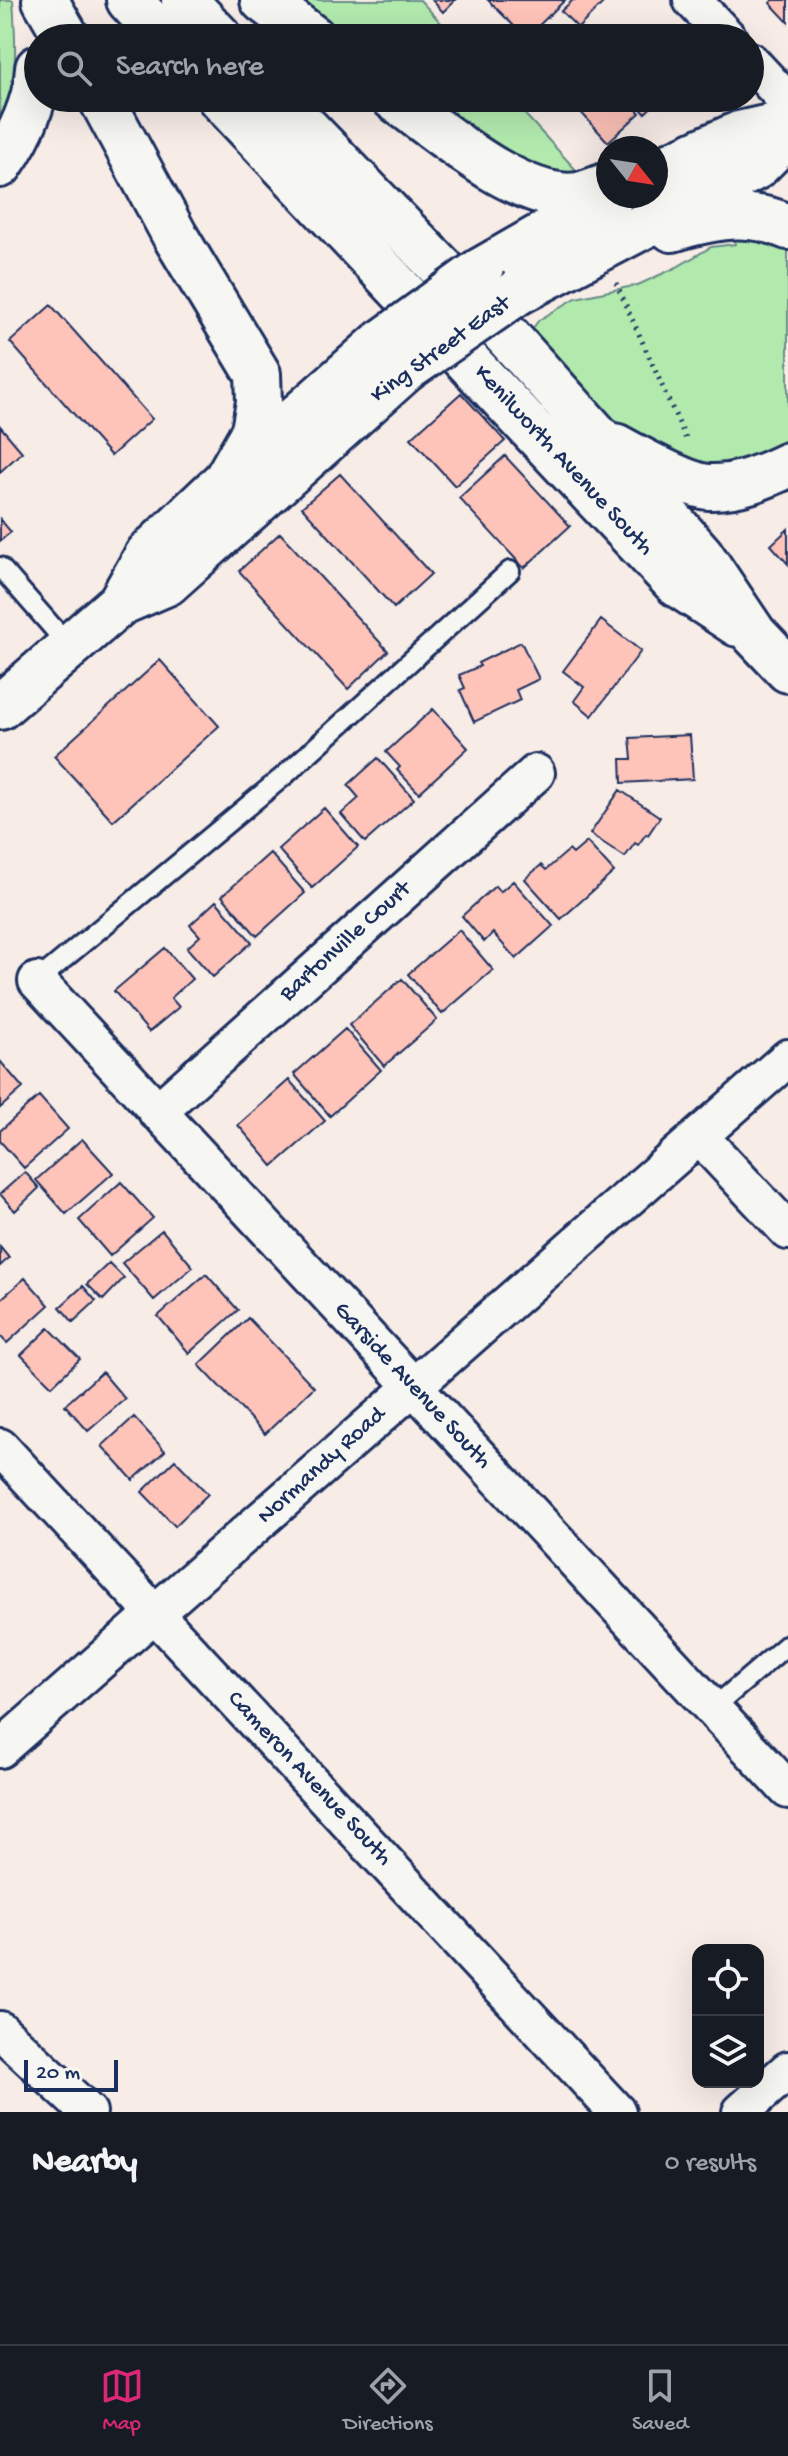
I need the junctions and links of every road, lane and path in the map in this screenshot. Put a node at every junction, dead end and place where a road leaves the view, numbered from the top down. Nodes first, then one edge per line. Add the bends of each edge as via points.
1 (34, 0) edge
2 (45, 0) edge
3 (129, 0) edge
4 (184, 0) edge
5 (263, 0) edge
6 (692, 0) edge
7 (37, 24) edge
8 (59, 24) edge
9 (151, 24) edge
10 (207, 24) edge
11 (295, 24) edge
12 (715, 24) edge
13 (764, 76) edge
14 (788, 102) edge
15 (29, 112) edge
16 (109, 112) edge
17 (233, 112) edge
18 (291, 112) edge
19 (414, 112) edge
20 (788, 123) edge
21 (788, 135) edge
22 (0, 165) edge
23 (668, 165) edge
24 (596, 189) edge
25 (596, 205) edge
26 (788, 227) edge
27 (579, 260) junction
28 (616, 283) dead end
29 (393, 356) junction
30 (597, 436) junction
31 (690, 449) dead end
32 (788, 465) edge
33 (226, 480) junction
34 (0, 567) edge
35 (510, 571) dead end
36 (120, 603) junction
37 (754, 634) junction
38 (70, 647) junction
39 (788, 670) edge
40 (0, 707) edge
41 (536, 773) dead end
42 (37, 981) joint
43 (788, 1058) edge
44 (157, 1112) junction
45 (699, 1136) junction
46 (788, 1231) edge
47 (411, 1387) junction
48 (0, 1447) edge
49 (156, 1613) junction
50 (788, 1644) edge
51 (712, 1709) junction
52 (0, 1749) edge
53 (788, 1790) edge
54 (0, 2030) edge
55 (788, 2070) edge
56 (88, 2112) edge
57 (617, 2112) edge
58 (741, 2112) edge

1 - 7 main road
2 - 8 main road
3 - 9 main road
4 - 10 main road
5 - 11 main road
6 - 12 street
13 - 14 street
15 - 22 main road
16 - 33 main road via 258,374 254,431
17 - 37 main road, Kenilworth Avenue South via 677,584
18 - 30 main road, Kenilworth Avenue South
19 - 24 main road via 528,188 578,195
20 - 23 main road via 739,134
21 - 27 main road, King Street East via 756,167
25 - 29 main road, King Street East, bridge via 480,271
26 - 27 main road via 762,218 704,219
27 - 29 main road, King Street East, bridge
28 - 31 path
29 - 33 main road, King Street East
29 - 36 main road, King Street East via 167,583
30 - 32 main road via 653,467 708,487 748,482
30 - 37 main road, Kenilworth Avenue South via 701,555
33 - 36 main road, King Street East via 148,554
34 - 38 lane
35 - 42 lane via 285,775
36 - 38 main road, King Street East
37 - 39 main road, Kenilworth Avenue South
38 - 40 main road, King Street East
41 - 44 street, Bartonville Court
42 - 44 street, Garside Avenue South
43 - 45 street, Normandy Road
44 - 47 street, Garside Avenue South
45 - 46 street
45 - 47 street, Normandy Road
47 - 49 street, Normandy Road
47 - 51 street, Garside Avenue South
48 - 49 street, Cameron Avenue South
49 - 52 street, Normandy Road
49 - 57 street, Cameron Avenue South
50 - 51 lane
51 - 53 street, Garside Avenue South
54 - 56 street
55 - 58 street

